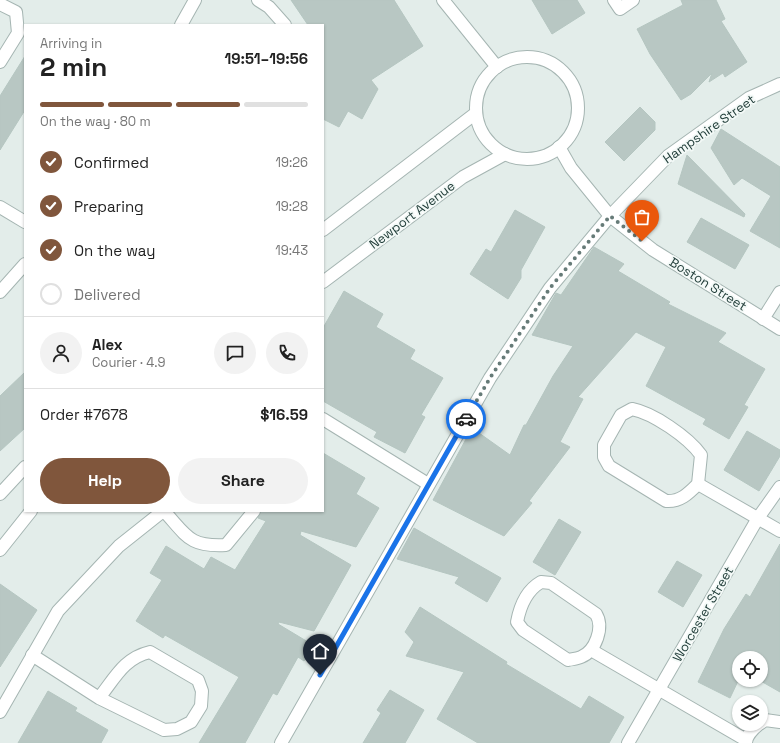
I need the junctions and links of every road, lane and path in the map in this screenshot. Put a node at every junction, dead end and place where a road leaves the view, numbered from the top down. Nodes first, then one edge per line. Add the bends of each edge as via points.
1 (195, 0) edge
2 (258, 0) edge
3 (443, 0) edge
4 (614, 0) edge
5 (633, 0) edge
6 (0, 4) edge
7 (182, 24) edge
8 (284, 24) edge
9 (0, 62) edge
10 (497, 67) junction
11 (780, 84) edge
12 (476, 113) junction
13 (559, 147) junction
14 (505, 154) junction
15 (0, 207) edge
16 (610, 216) junction
17 (24, 221) edge
18 (324, 229) edge
19 (24, 265) edge
20 (324, 281) edge
21 (0, 292) edge
22 (780, 292) edge
23 (763, 318) junction
24 (780, 329) edge
25 (324, 420) edge
26 (24, 468) edge
27 (428, 484) junction
28 (698, 484) junction
29 (780, 487) edge
30 (0, 494) edge
31 (30, 512) edge
32 (163, 512) edge
33 (165, 512) edge
34 (253, 512) edge
35 (758, 518) junction
36 (780, 531) edge
37 (0, 550) edge
38 (591, 650) junction
39 (32, 655) junction
40 (659, 690) junction
41 (99, 698) junction
42 (0, 712) edge
43 (768, 720) edge
44 (780, 722) edge
45 (752, 731) edge
46 (746, 742) edge
47 (281, 743) edge
48 (628, 743) edge

1 - 7 street
2 - 8 street via 269,7
3 - 10 street
4 - 5 street via 620,8
6 - 9 street via 16,12 18,33
10 - 12 street via 480,87
10 - 13 street via 513,59 530,57 547,61 561,70 572,84 577,101 577,118 570,134
11 - 16 street, Hampshire Street via 749,98 668,156
12 - 14 street via 485,138
12 - 18 street
13 - 14 street via 533,159
13 - 16 street, Boston Street via 571,168
14 - 20 street, Newport Avenue via 462,177
15 - 17 street
16 - 23 street, Boston Street via 653,250
16 - 27 street, Hampshire Street via 550,288 490,378
19 - 21 street
22 - 23 street
23 - 24 street, Boston Street
25 - 27 street
26 - 30 street
27 - 47 street, Hampshire Street
28 - 28 street via 701,454 693,444 643,411 632,409 621,415 604,445 604,457 609,466 666,501 675,501 685,496
28 - 35 street
29 - 35 street, Worcester Street
31 - 37 street
32 - 39 street via 119,546 58,612
33 - 34 street via 192,541 209,546 226,545
35 - 36 street
35 - 40 street, Worcester Street
38 - 38 street via 600,630 600,620 596,614 551,583 542,582 533,586 520,608 517,622 523,630 568,660 581,657
38 - 40 street
39 - 41 street
39 - 42 street
40 - 46 street
40 - 48 street, Worcester Street
41 - 41 street via 164,730 177,729 191,722 201,706 202,691 198,680 150,652 138,655 126,663
43 - 44 street
45 - 46 street

